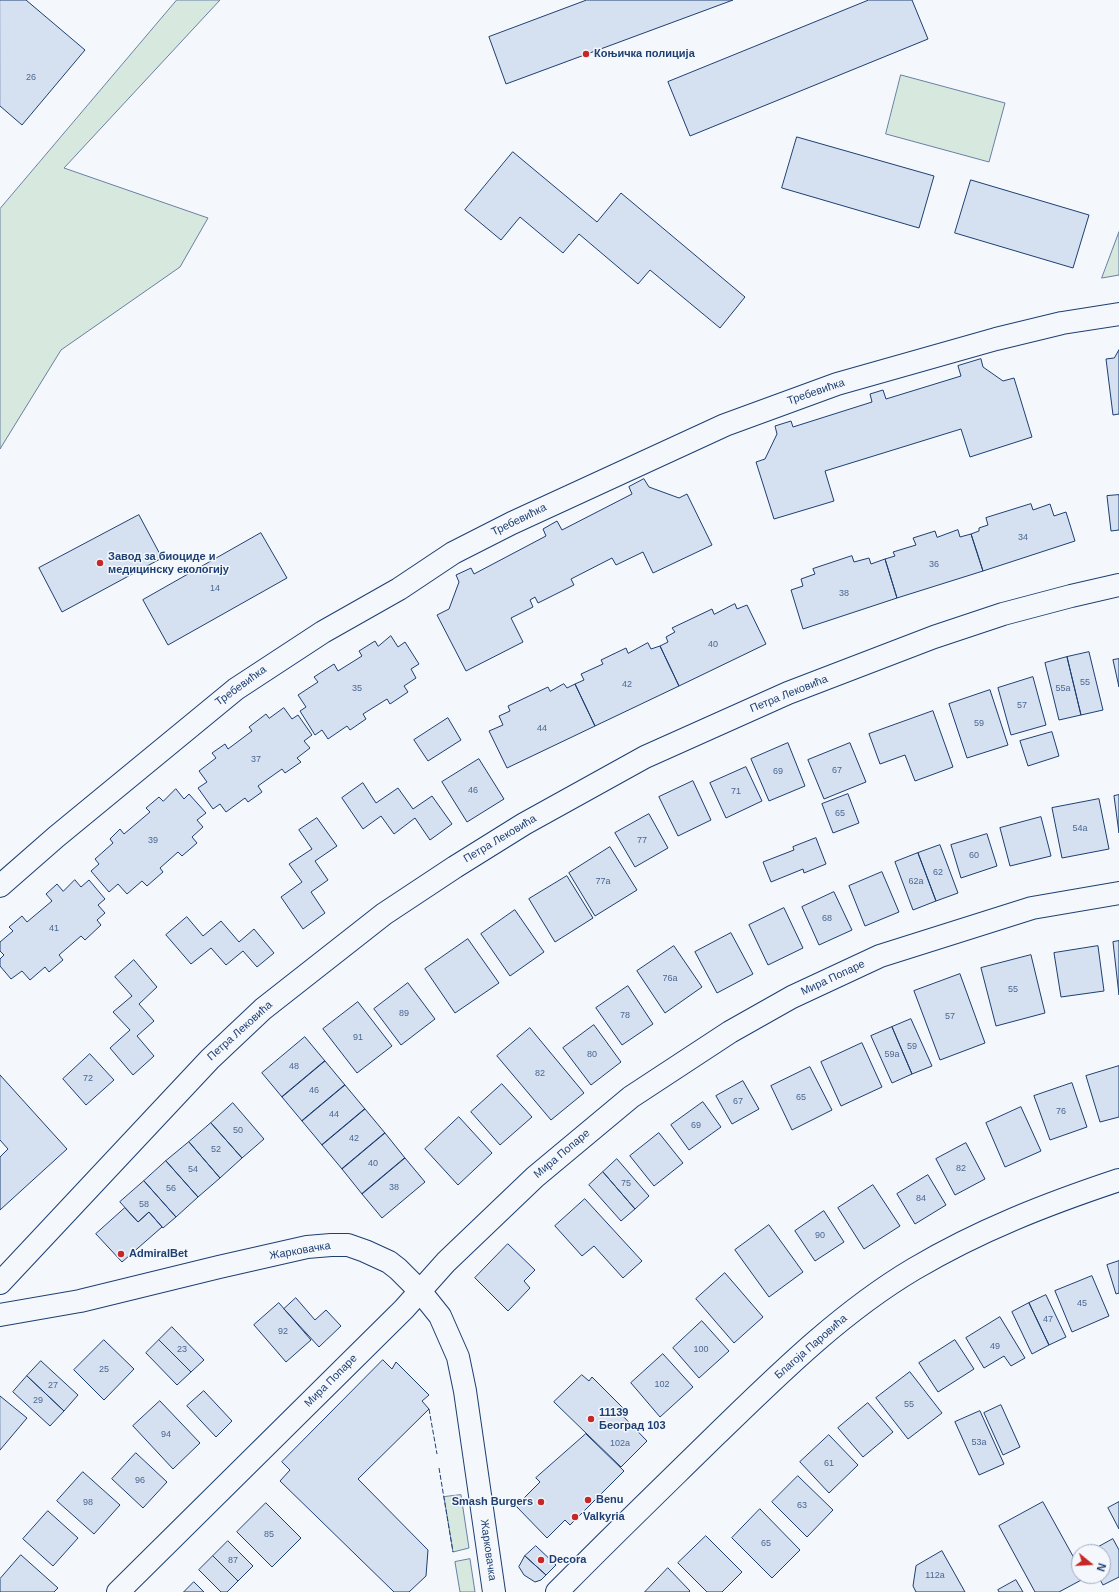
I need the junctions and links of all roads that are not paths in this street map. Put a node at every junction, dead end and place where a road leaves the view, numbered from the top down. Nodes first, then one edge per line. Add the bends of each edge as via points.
1 (1119, 314) edge
2 (1119, 585) edge
3 (0, 886) edge
4 (1119, 893) edge
5 (1119, 1180) edge
6 (0, 1282) edge
7 (420, 1291) junction
8 (0, 1315) edge
9 (118, 1592) edge
10 (494, 1592) edge
11 (557, 1592) edge

1 - 3 street, Требевићка via 1062,323 996,339 837,384 725,425 512,523 453,553 399,589 323,632 236,689
2 - 6 street, Петра Лековића via 1003,614 934,637 788,693 645,757 524,824 384,914 263,1009 210,1059
4 - 7 street, Мира Попаре via 1032,908 880,956 792,997 730,1032 631,1097 535,1177 446,1262
5 - 11 street, Благоја Паровића via 1059,1200 985,1232 913,1270 856,1309 753,1399
7 - 8 street, Жарковачка via 398,1269 380,1257 352,1246 331,1245 307,1247 80,1301
7 - 9 street, Мира Попаре
7 - 10 street, Жарковачка via 440,1316 458,1358 466,1391

